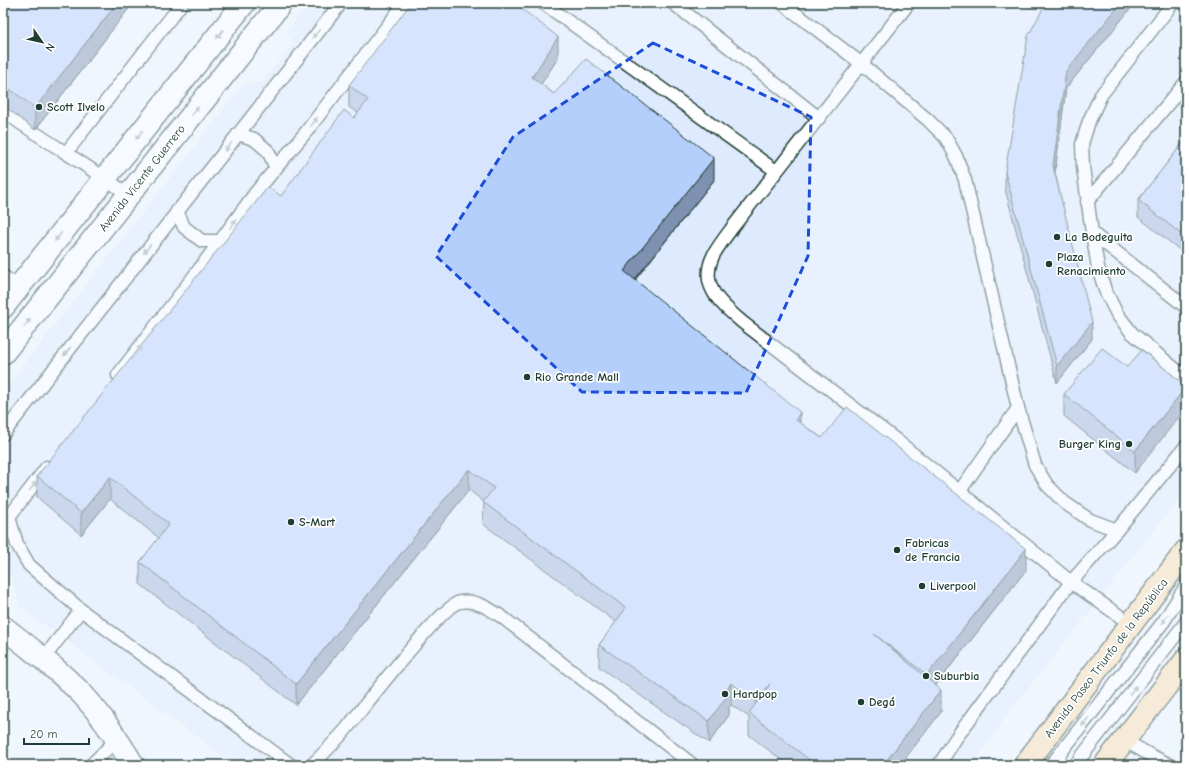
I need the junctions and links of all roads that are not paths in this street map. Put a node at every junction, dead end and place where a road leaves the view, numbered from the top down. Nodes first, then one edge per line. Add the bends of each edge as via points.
1 (182, 3) edge
2 (244, 3) edge
3 (281, 3) edge
4 (340, 3) edge
5 (405, 3) edge
6 (544, 3) edge
7 (673, 3) edge
8 (782, 3) edge
9 (909, 3) edge
10 (1173, 3) edge
11 (862, 64) junction
12 (1186, 82) edge
13 (3, 112) edge
14 (819, 118) junction
15 (238, 134) junction
16 (66, 153) junction
17 (276, 168) junction
18 (776, 171) junction
19 (105, 178) junction
20 (129, 195) junction
21 (1087, 202) junction
22 (177, 211) junction
23 (1092, 233) junction
24 (220, 241) junction
25 (11, 282) edge
26 (1186, 306) edge
27 (3, 307) edge
28 (3, 353) edge
29 (1186, 378) edge
30 (111, 384) edge
31 (1018, 408) junction
32 (3, 434) edge
33 (1186, 446) edge
34 (53, 460) edge
35 (958, 492) junction
36 (6, 514) edge
37 (1117, 530) junction
38 (1186, 551) edge
39 (1071, 582) junction
40 (1186, 586) edge
41 (81, 610) junction
42 (1186, 622) edge
43 (1131, 624) junction
44 (3, 627) edge
45 (43, 659) junction
46 (1186, 660) edge
47 (117, 738) junction
48 (1124, 740) junction
49 (91, 765) edge
50 (133, 765) edge
51 (291, 765) edge
52 (312, 765) edge
53 (693, 765) edge
54 (939, 765) edge
55 (1025, 765) edge
56 (1051, 765) edge
57 (1075, 765) edge
58 (1105, 765) edge
59 (1170, 765) edge

1 - 16 lane
2 -> 19 street
20 -> 3 street, Avenida Vicente Guerrero
4 -> 15 lane
17 -> 5 lane
6 - 18 lane
7 - 14 lane
8 - 11 lane
9 - 11 lane
10 - 21 lane via 1101,95 1089,121 1082,144
11 - 14 lane
11 - 31 lane via 928,120 946,138 956,156 965,180
12 - 21 lane
13 - 16 lane
14 - 18 lane
15 - 17 lane via 254,139 268,151
15 -> 22 lane
16 - 19 lane
24 -> 17 lane
18 - 35 lane via 714,254 709,271 711,289 721,304 742,322 896,440
19 - 20 lane
19 -> 25 street
28 -> 20 street, Avenida Vicente Guerrero
21 - 23 lane
22 - 24 lane via 184,227 202,241
22 -> 32 lane
23 - 26 lane
23 - 29 lane via 1105,290 1117,314 1132,333
30 -> 24 lane
25 - 27 street
31 - 35 lane
31 - 37 lane via 1035,466 1047,485 1065,503 1090,520
33 - 37 lane
36 -> 34 lane
35 - 39 lane
36 - 41 lane via 17,544 29,565
37 - 39 lane
38 - 43 main road, Avenida Paseo Triunfo de la República
39 - 43 lane
39 - 54 lane via 956,738
40 -> 56 lane via 1164,621
41 - 45 lane
41 - 51 lane
57 -> 42 lane
43 - 55 main road, Avenida Paseo Triunfo de la República
44 - 45 street
45 - 47 street via 81,693
46 - 48 main road
47 - 49 lane
47 - 50 street
48 - 58 main road
48 - 59 lane
52 - 53 lane via 347,728 424,634 459,601 485,607 502,617

